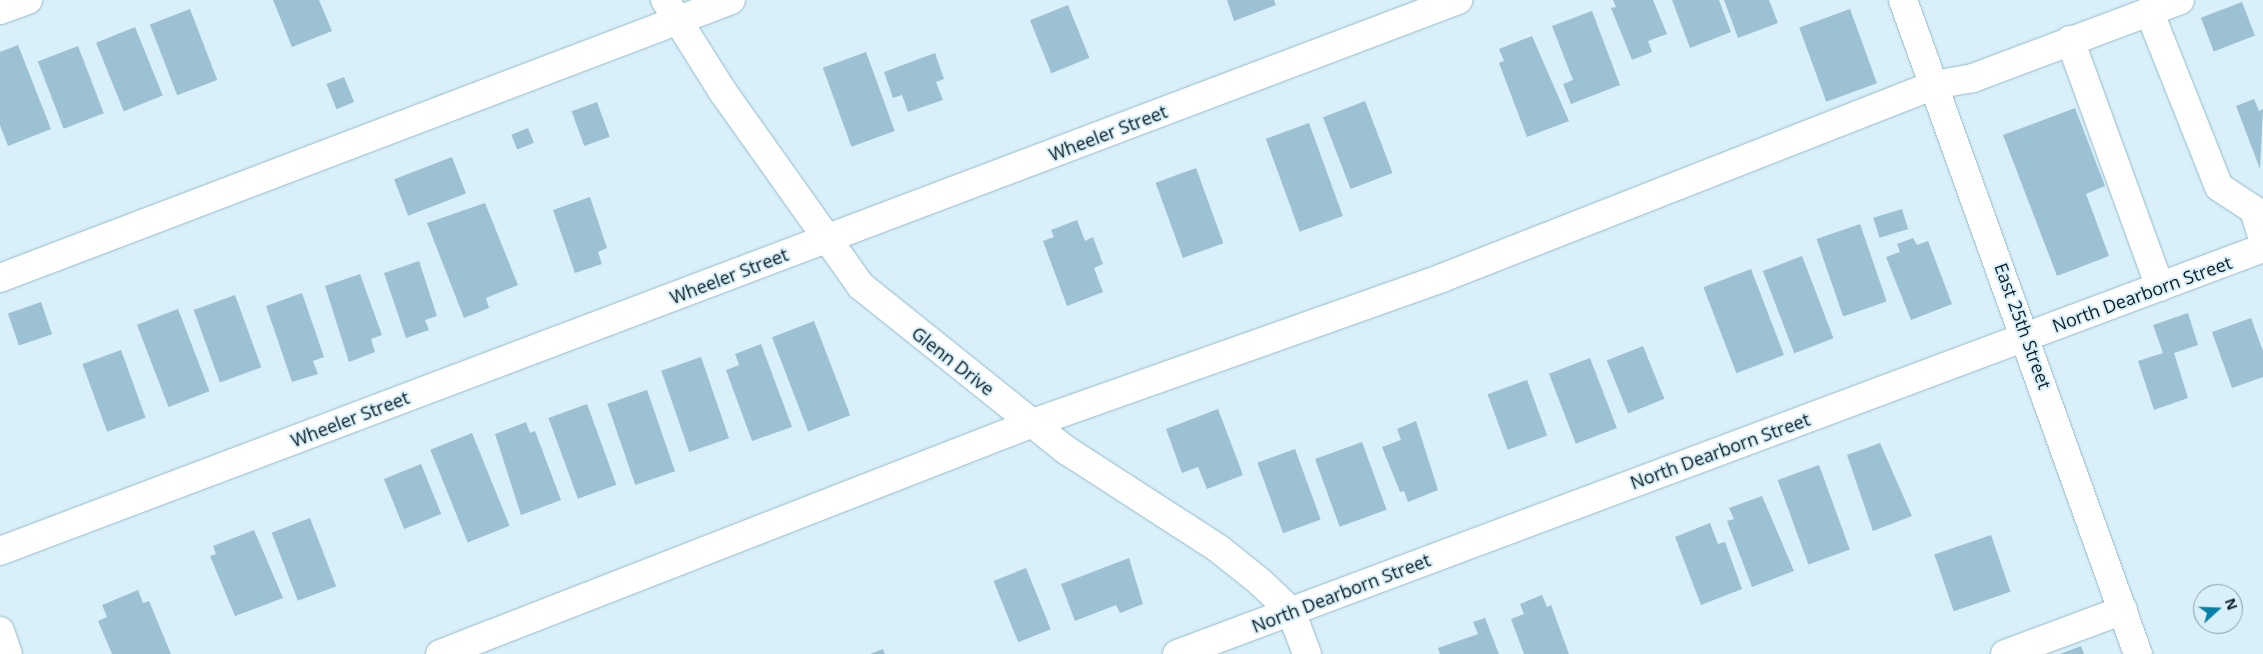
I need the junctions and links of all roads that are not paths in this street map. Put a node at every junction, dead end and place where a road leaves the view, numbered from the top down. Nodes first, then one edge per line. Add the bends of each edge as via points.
1 (28, 0) edge
2 (731, 0) edge
3 (1458, 0) edge
4 (1903, 0) edge
5 (2180, 0) edge
6 (2144, 8) edge
7 (0, 10) edge
8 (671, 10) edge
9 (2070, 40) junction
10 (1934, 85) junction
11 (825, 240) junction
12 (2263, 240) edge
13 (2263, 248) edge
14 (0, 278) edge
15 (2160, 287) junction
16 (2027, 336) junction
17 (1033, 423) junction
18 (0, 551) edge
19 (2123, 610) junction
20 (1291, 611) junction
21 (0, 631) edge
22 (8, 654) edge
23 (440, 654) edge
24 (1178, 654) edge
25 (1306, 654) edge
26 (2005, 654) edge
27 (2138, 654) edge

1 - 7 street
2 - 8 street
3 - 11 street, Wheeler Street
4 - 10 street, East 25th Street
5 - 6 street
6 - 9 street
6 - 12 street via 2219,187 2254,210
8 - 11 street, Glenn Drive via 723,92 811,211
8 - 14 street
9 - 10 street via 1973,78
9 - 15 street
10 - 16 street, East 25th Street
10 - 17 street via 1442,278
11 - 17 street, Glenn Drive via 861,286
11 - 18 street, Wheeler Street
13 - 15 street, North Dearborn Street
15 - 16 street, North Dearborn Street
16 - 19 street, East 25th Street
16 - 20 street, North Dearborn Street
17 - 20 street, Glenn Drive via 1219,549
17 - 23 street
19 - 26 street
19 - 27 street, East 25th Street
20 - 24 street, North Dearborn Street
20 - 25 street
21 - 22 street

